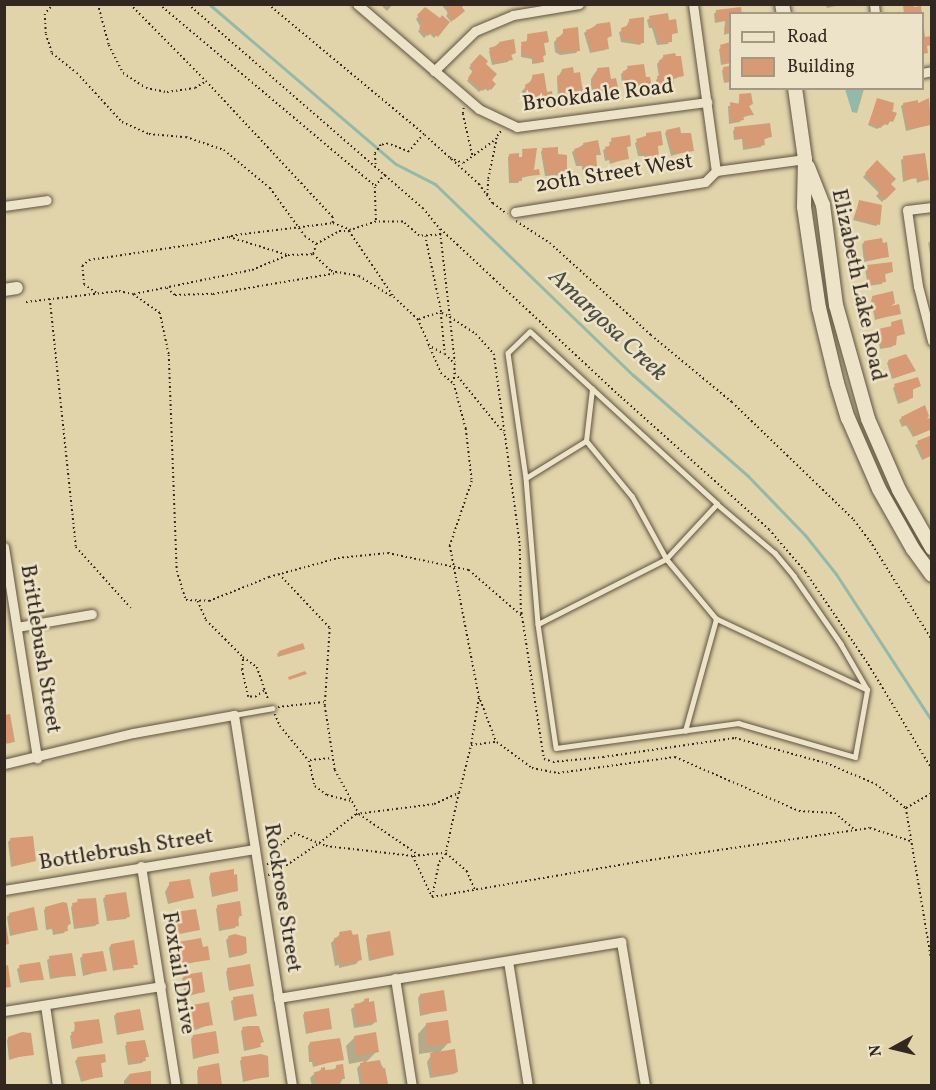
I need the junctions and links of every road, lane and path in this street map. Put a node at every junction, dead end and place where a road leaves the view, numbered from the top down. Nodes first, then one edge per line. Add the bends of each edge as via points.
1 (54, 4) edge
2 (98, 4) edge
3 (130, 4) edge
4 (159, 4) edge
5 (188, 4) edge
6 (268, 4) edge
7 (357, 4) edge
8 (579, 4) edge
9 (693, 4) edge
10 (434, 71) junction
11 (206, 81) junction
12 (795, 90) edge
13 (466, 98) junction
14 (707, 102) junction
15 (507, 122) junction
16 (424, 134) junction
17 (497, 139) junction
18 (473, 157) junction
19 (449, 158) junction
20 (805, 159) junction
21 (376, 166) junction
22 (716, 171) junction
23 (386, 174) junction
24 (375, 186) junction
25 (487, 196) junction
26 (47, 200) dead end
27 (4, 206) edge
28 (932, 207) edge
29 (510, 213) junction
30 (376, 222) junction
31 (333, 223) junction
32 (301, 228) junction
33 (440, 230) junction
34 (350, 231) junction
35 (441, 235) junction
36 (425, 236) junction
37 (229, 237) junction
38 (316, 244) junction
39 (313, 254) junction
40 (469, 254) dead end
41 (288, 255) junction
42 (338, 272) junction
43 (167, 288) junction
44 (97, 294) junction
45 (134, 294) junction
46 (394, 297) junction
47 (50, 299) junction
48 (26, 302) dead end
49 (441, 312) junction
50 (450, 317) junction
51 (418, 319) junction
52 (931, 341) edge
53 (428, 345) junction
54 (445, 354) junction
55 (455, 364) junction
56 (455, 373) junction
57 (454, 384) junction
58 (592, 390) junction
59 (506, 435) junction
60 (586, 441) junction
61 (526, 478) junction
62 (717, 504) junction
63 (4, 547) edge
64 (932, 548) edge
65 (666, 559) junction
66 (453, 567) junction
67 (279, 574) junction
68 (932, 575) edge
69 (198, 601) junction
70 (131, 608) dead end
71 (92, 615) dead end
72 (522, 617) junction
73 (716, 619) junction
74 (538, 624) junction
75 (17, 627) junction
76 (932, 640) edge
77 (243, 657) junction
78 (264, 690) junction
79 (867, 690) junction
80 (478, 696) junction
81 (325, 702) junction
82 (272, 708) junction
83 (234, 716) junction
84 (685, 730) junction
85 (496, 742) junction
86 (471, 745) junction
87 (37, 758) junction
88 (333, 758) junction
89 (309, 760) junction
90 (4, 765) edge
91 (932, 792) edge
92 (459, 794) junction
93 (352, 801) junction
94 (906, 808) junction
95 (359, 814) junction
96 (855, 830) junction
97 (913, 842) junction
98 (319, 843) junction
99 (255, 849) junction
100 (446, 853) junction
101 (413, 856) junction
102 (420, 856) junction
103 (141, 866) junction
104 (259, 877) junction
105 (4, 890) edge
106 (475, 890) junction
107 (432, 897) junction
108 (508, 961) junction
109 (932, 964) edge
110 (394, 978) junction
111 (161, 986) junction
112 (278, 998) junction
113 (45, 1005) junction
114 (4, 1011) edge
115 (57, 1086) edge
116 (176, 1086) edge
117 (292, 1086) edge
118 (412, 1086) edge
119 (528, 1086) edge
120 (645, 1086) edge

1 - 32 path via 45,14 52,53 77,73 122,122 149,134 186,137 224,150 270,188
2 - 11 path via 109,45 123,72 146,88 168,92 195,88
3 - 11 path
4 - 24 path
5 - 21 path
6 - 16 path
7 - 10 street, Brookdale Road
8 - 10 street via 513,15 475,31
9 - 14 street
10 - 13 street, Brookdale Road
11 - 31 path via 333,217
12 - 20 main road, Elizabeth Lake Road
13 - 15 street, Brookdale Road
13 - 18 path via 463,114
14 - 15 street, Brookdale Road via 517,127
14 - 22 street
15 - 17 path
16 - 19 path
16 - 21 path via 409,152 381,145 375,154
17 - 18 path
17 - 25 path
18 - 19 path via 463,163
19 - 25 path
20 - 22 street, 20th Street West
20 - 64 main road, Elizabeth Lake Road via 823,205 836,305 868,419 899,490
20 - 68 main road, Elizabeth Lake Road via 804,207 819,308 837,383 879,489
21 - 23 path
22 - 29 street, 20th Street West via 705,182
23 - 24 path
23 - 33 path via 423,208
24 - 30 path
25 - 29 path
26 - 27 street
28 - 52 street via 907,210
29 - 76 path via 577,266 766,433 854,519
30 - 34 path
30 - 36 path via 403,222 419,236
31 - 32 path
31 - 34 path
32 - 37 path
32 - 38 path
33 - 35 path
33 - 40 path
34 - 38 path via 339,231
34 - 46 path
35 - 36 path
35 - 50 path
36 - 49 path
37 - 41 path
37 - 44 path via 89,260 82,266 84,285
38 - 39 path
39 - 41 path
39 - 42 path via 331,271
41 - 43 path via 252,270
42 - 43 path via 213,294 175,295
42 - 46 path via 358,276
43 - 45 path
44 - 45 path
44 - 47 path
45 - 69 path via 160,313 169,355 177,571 186,600
46 - 51 path
47 - 48 path
47 - 70 path via 76,547
49 - 50 path
49 - 51 path
49 - 54 path
50 - 55 path
50 - 59 path via 476,334 494,354
51 - 53 path
53 - 54 path
53 - 57 path via 441,373
54 - 55 path
55 - 56 path
56 - 57 path
56 - 59 path
57 - 66 path via 466,429 472,481 450,546
58 - 60 lane
58 - 61 lane via 530,332 508,353
58 - 62 lane
59 - 72 path via 520,545
60 - 61 lane
60 - 65 lane via 632,497
61 - 74 lane
62 - 65 lane
62 - 79 lane via 774,553 794,576
63 - 75 street, Brittlebush Street
65 - 73 lane
65 - 74 lane
66 - 67 path via 388,553 339,558
66 - 72 path via 470,570
66 - 80 path
67 - 69 path via 209,601
67 - 81 path via 330,628
69 - 77 path via 206,620
71 - 75 street
72 - 94 path via 544,759 553,762 603,757 735,738 825,762 876,784
73 - 79 lane
73 - 84 lane
74 - 84 lane via 556,748
75 - 87 street, Brittlebush Street
77 - 78 path via 257,668
77 - 78 path via 248,696 256,697
78 - 82 path
79 - 84 lane via 855,757 738,723
80 - 85 path
80 - 86 path
81 - 82 path
81 - 88 path
82 - 83 lane
82 - 89 path via 280,726
83 - 87 street via 133,733
83 - 99 street, Rockrose Street
85 - 86 path
85 - 96 path via 532,768 558,773 675,757 799,811 835,813
86 - 92 path
87 - 90 street
88 - 89 path
88 - 93 path via 335,770
89 - 93 path via 315,786 327,795
91 - 94 path
92 - 95 path via 434,804
92 - 100 path
93 - 95 path
94 - 97 path
95 - 98 path
95 - 102 path
96 - 97 path via 870,828
96 - 106 path
97 - 109 path
98 - 101 path
98 - 104 path via 275,873
98 - 104 path via 294,833 277,848
99 - 103 street, Bottlebrush Street
99 - 104 street, Rockrose Street
100 - 102 path
100 - 106 path via 467,871
100 - 107 path via 439,862
101 - 102 path
101 - 107 path
103 - 105 street, Bottlebrush Street
103 - 111 street, Foxtail Drive
104 - 112 street, Rockrose Street
106 - 107 path
108 - 110 street
108 - 119 street
108 - 120 street via 621,942
110 - 112 street
110 - 118 street
111 - 113 street
111 - 116 street, Foxtail Drive
112 - 117 street, Rockrose Street
113 - 114 street
113 - 115 street

